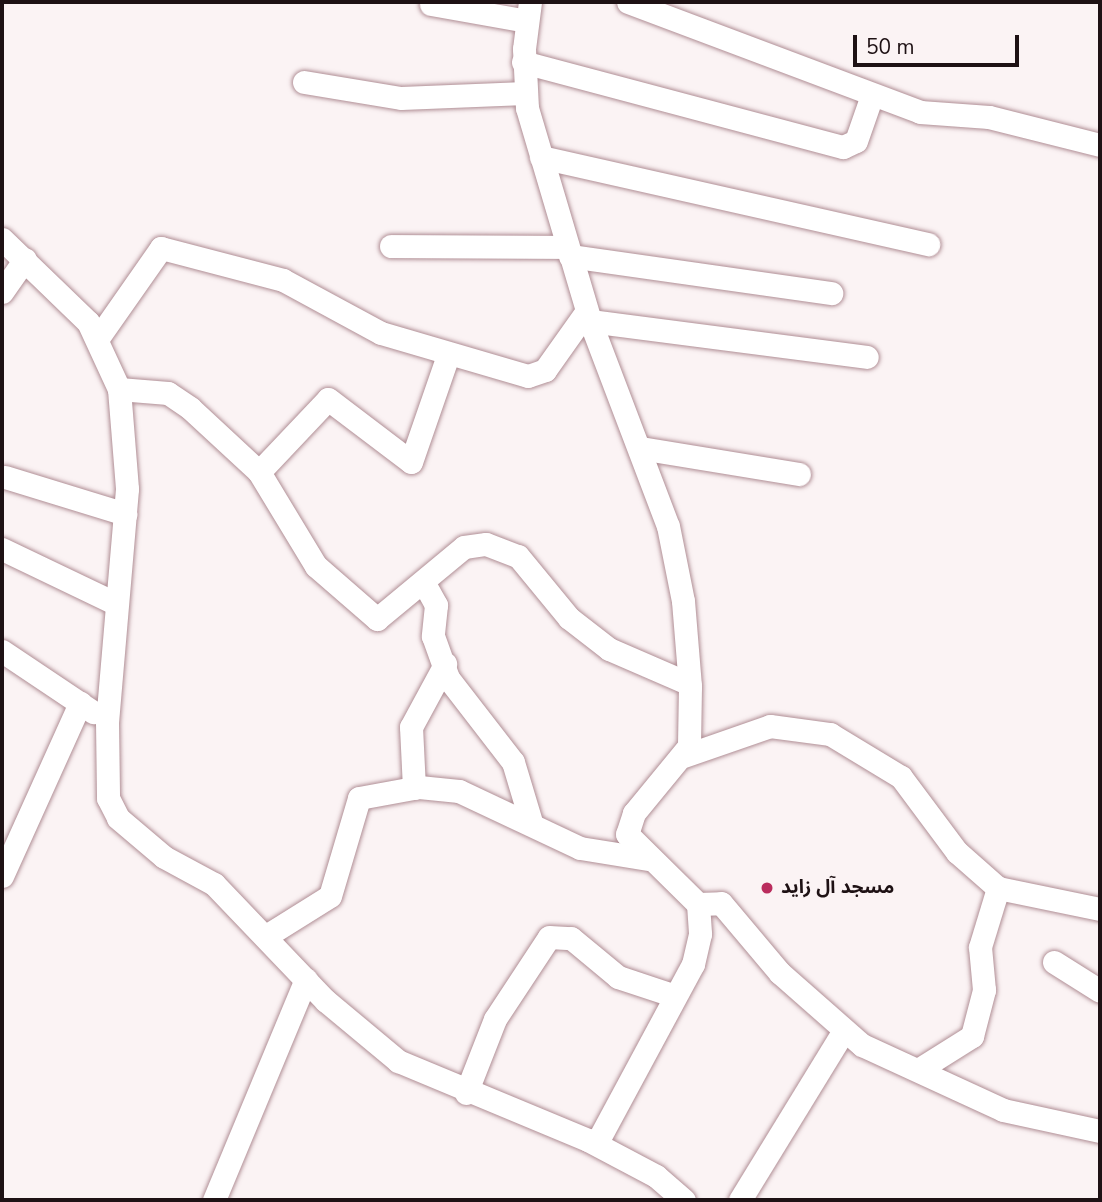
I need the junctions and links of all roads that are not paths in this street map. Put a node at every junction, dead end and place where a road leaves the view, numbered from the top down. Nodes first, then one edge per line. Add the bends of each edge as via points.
1 (628, 2) edge
2 (431, 4) dead end
3 (680, 11) edge
4 (529, 12) edge
5 (523, 62) junction
6 (304, 82) dead end
7 (526, 93) junction
8 (872, 95) junction
9 (1100, 145) edge
10 (541, 157) junction
11 (2, 239) edge
12 (928, 244) dead end
13 (391, 246) dead end
14 (568, 252) junction
15 (25, 258) junction
16 (2, 292) edge
17 (831, 293) dead end
18 (588, 316) junction
19 (98, 338) junction
20 (448, 355) junction
21 (867, 357) dead end
22 (119, 389) junction
23 (640, 448) junction
24 (259, 472) junction
25 (799, 474) dead end
26 (5, 477) dead end
27 (125, 514) junction
28 (2, 549) edge
29 (425, 585) junction
30 (117, 604) junction
31 (2, 650) edge
32 (445, 664) junction
33 (690, 684) junction
34 (80, 703) junction
35 (107, 722) junction
36 (684, 756) junction
37 (414, 788) junction
38 (531, 822) junction
39 (652, 860) junction
40 (2, 876) edge
41 (998, 888) junction
42 (698, 904) junction
43 (1100, 909) edge
44 (267, 936) junction
45 (1054, 962) dead end
46 (306, 979) junction
47 (1100, 991) edge
48 (676, 996) junction
49 (844, 1032) junction
50 (918, 1070) junction
51 (466, 1093) junction
52 (1100, 1130) edge
53 (596, 1144) junction
54 (214, 1200) edge
55 (684, 1200) edge
56 (740, 1200) edge

1 - 3 street
2 - 4 street
3 - 8 street
4 - 5 street
5 - 7 street
5 - 8 street via 843,148 856,141
6 - 7 street via 401,98
7 - 10 street
8 - 9 street via 920,112 989,117
10 - 12 street
10 - 14 street
11 - 15 street
13 - 14 street
14 - 17 street
14 - 18 street
15 - 16 street
15 - 19 street
18 - 20 street via 545,370 534,375
18 - 21 street
18 - 23 street
19 - 20 street via 156,253 167,248 283,279 381,333
19 - 22 street
20 - 24 street via 411,462 328,399
22 - 24 street via 168,393
22 - 27 street
23 - 25 street
23 - 33 street via 677,564
24 - 29 street via 304,551 372,616 384,618
26 - 27 street
27 - 30 street
28 - 30 street
29 - 32 street via 436,605 432,636
29 - 33 street via 470,543 513,553 569,618 609,649
30 - 35 street
31 - 34 street
32 - 37 street via 411,727
32 - 38 street via 466,706 513,762
33 - 36 street via 692,736
34 - 35 street
34 - 40 street
35 - 44 street via 108,798 118,818 164,857 214,884
36 - 39 street via 627,827 629,841
36 - 41 street via 770,726 830,734 901,777 957,852
37 - 38 street via 459,791
37 - 44 street via 359,798 330,896
38 - 39 street via 580,848
39 - 42 street
41 - 43 street
41 - 50 street via 980,947 984,990 972,1036
42 - 48 street via 695,954
42 - 49 street via 721,903
44 - 46 street
45 - 47 street
46 - 51 street via 380,1049
46 - 54 street
48 - 51 street via 618,977 572,938 549,937 495,1019
48 - 53 street
49 - 50 street
49 - 56 street
50 - 52 street via 1003,1110
51 - 53 street
53 - 55 street via 656,1176

